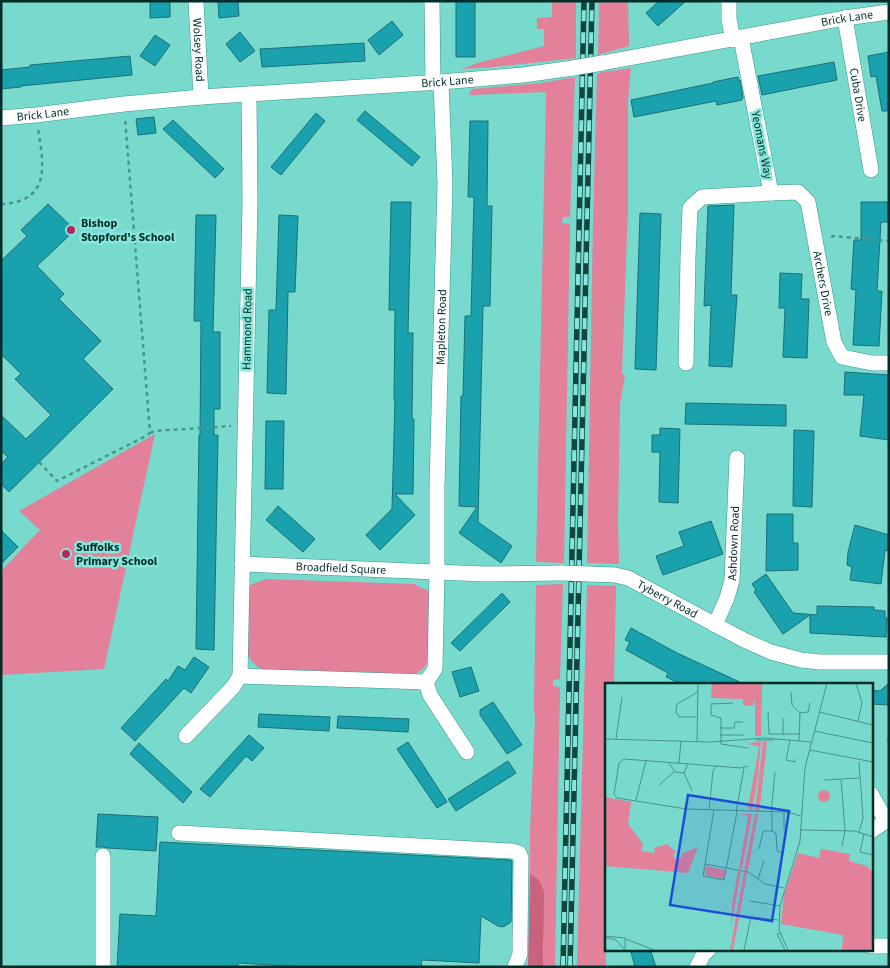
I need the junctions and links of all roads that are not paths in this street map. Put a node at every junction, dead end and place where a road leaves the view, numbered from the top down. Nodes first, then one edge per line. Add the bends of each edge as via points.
1 (196, 1) edge
2 (432, 1) edge
3 (730, 1) edge
4 (884, 9) edge
5 (845, 18) junction
6 (737, 39) junction
7 (437, 83) junction
8 (249, 94) junction
9 (201, 97) junction
10 (1, 118) edge
11 (871, 170) dead end
12 (771, 193) junction
13 (686, 363) dead end
14 (889, 363) edge
15 (737, 458) dead end
16 (242, 564) junction
17 (437, 572) junction
18 (715, 625) junction
19 (889, 662) edge
20 (240, 676) junction
21 (426, 682) junction
22 (186, 736) dead end
23 (467, 752) dead end
24 (872, 796) edge
25 (888, 821) edge
26 (872, 830) edge
27 (179, 833) dead end
28 (103, 856) dead end
29 (872, 946) edge
30 (889, 946) edge
31 (708, 950) edge
32 (103, 967) edge
33 (516, 967) edge
34 (698, 967) edge

1 - 9 street, Wolsey Road
2 - 7 street, Mapleton Road
3 - 6 street, Yeomans Way via 729,19
4 - 5 street, Brick Lane
5 - 6 street, Brick Lane
5 - 11 street, Cuba Drive
6 - 7 street, Brick Lane, bridge via 523,76
6 - 12 street, Yeomans Way
7 - 8 street, Brick Lane
7 - 17 street, Mapleton Road via 445,183
8 - 9 street, Brick Lane
8 - 16 street, Hammond Road via 250,202
9 - 10 street, Brick Lane
12 - 13 street, Yeomans Way via 702,197 690,208
12 - 14 street, Archers Drive via 798,192 808,202 834,342 842,357
15 - 18 street, Ashdown Road via 732,580
16 - 17 street, Broadfield Square
16 - 20 street
17 - 18 street, Tyberry Road, bridge via 562,573 628,578
17 - 21 street via 436,669
18 - 19 street, Tyberry Road via 771,652 801,660
20 - 21 street
20 - 22 street
21 - 23 street via 430,694
24 - 25 street
25 - 26 street
27 - 33 street via 519,853 520,954
28 - 32 street
29 - 30 street
31 - 34 street via 702,955

